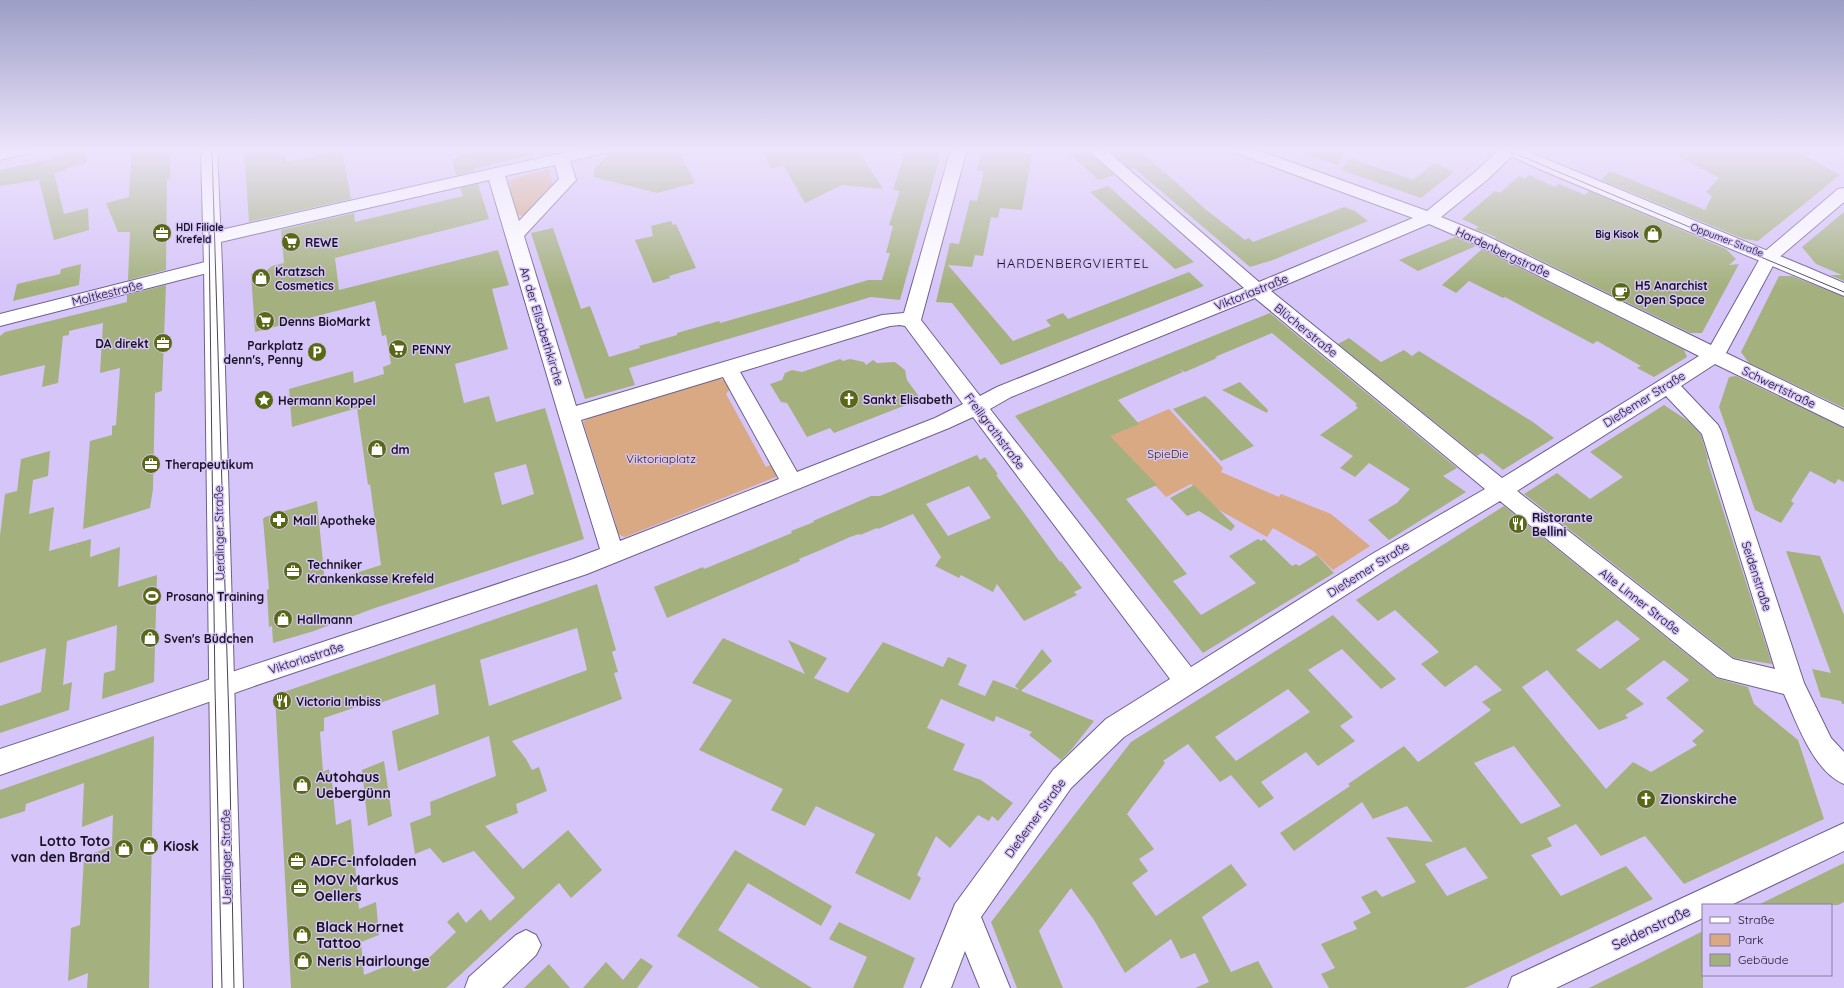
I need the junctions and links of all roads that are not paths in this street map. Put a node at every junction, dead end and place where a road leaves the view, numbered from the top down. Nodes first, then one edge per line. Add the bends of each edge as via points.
1 (211, 195) edge
2 (402, 195) edge
3 (502, 195) edge
4 (553, 195) edge
5 (946, 195) edge
6 (1148, 195) edge
7 (1366, 195) edge
8 (1457, 195) edge
9 (1616, 195) edge
10 (1842, 195) edge
11 (1429, 218) junction
12 (514, 236) junction
13 (212, 238) junction
14 (1769, 257) junction
15 (213, 266) junction
16 (1257, 290) junction
17 (1844, 290) edge
18 (0, 320) edge
19 (911, 321) junction
20 (1715, 355) junction
21 (728, 369) junction
22 (1667, 384) junction
23 (976, 406) junction
24 (569, 416) junction
25 (1844, 418) edge
26 (792, 483) junction
27 (1502, 490) junction
28 (613, 554) junction
29 (1188, 683) junction
30 (222, 686) junction
31 (1792, 686) junction
32 (0, 762) edge
33 (1844, 771) edge
34 (1844, 837) edge
35 (965, 914) junction
36 (526, 945) dead end
37 (228, 988) edge
38 (480, 988) edge
39 (936, 988) edge
40 (995, 988) edge
41 (1523, 988) edge

1 - 13 street, Uerdinger Straße
2 - 13 street
3 - 12 street, An der Elisabethkirche
4 - 12 street
5 - 19 street
6 - 16 street, Blücherstraße
7 - 11 street, Hardenbergstraße
8 - 11 street, Viktoriastraße
9 - 14 street, Oppumer Straße
10 - 14 street
11 - 16 street, Viktoriastraße
11 - 20 street, Hardenbergstraße via 1479,239
12 - 24 street, An der Elisabethkirche
13 - 15 street, Uerdinger Straße
14 - 17 street, Oppumer Straße
14 - 20 street
15 - 18 street, Moltkestraße
15 - 30 street, Uerdinger Straße
16 - 23 street, Viktoriastraße
16 - 27 street, Blücherstraße
19 - 21 street via 889,320
19 - 23 street, Freiligrathstraße
20 - 22 street, Dießemer Straße
20 - 25 street, Schwertstraße
21 - 24 street
21 - 26 street
22 - 27 street, Dießemer Straße
22 - 31 street, Seidenstraße via 1711,431
23 - 26 street via 955,418
23 - 29 street, Freiligrathstraße
24 - 28 street
26 - 28 street
27 - 29 street, Dießemer Straße via 1380,561
27 - 31 street, Alte Linner Straße via 1726,669
28 - 30 street, Viktoriastraße
29 - 35 street, Dießemer Straße via 1115,728 1062,779
30 - 32 street, Viktoriastraße
30 - 37 street, Uerdinger Straße
31 - 33 street, Seidenstraße via 1822,747
34 - 41 street, Seidenstraße
35 - 39 street, Dießemer Straße
35 - 40 street
36 - 38 street

